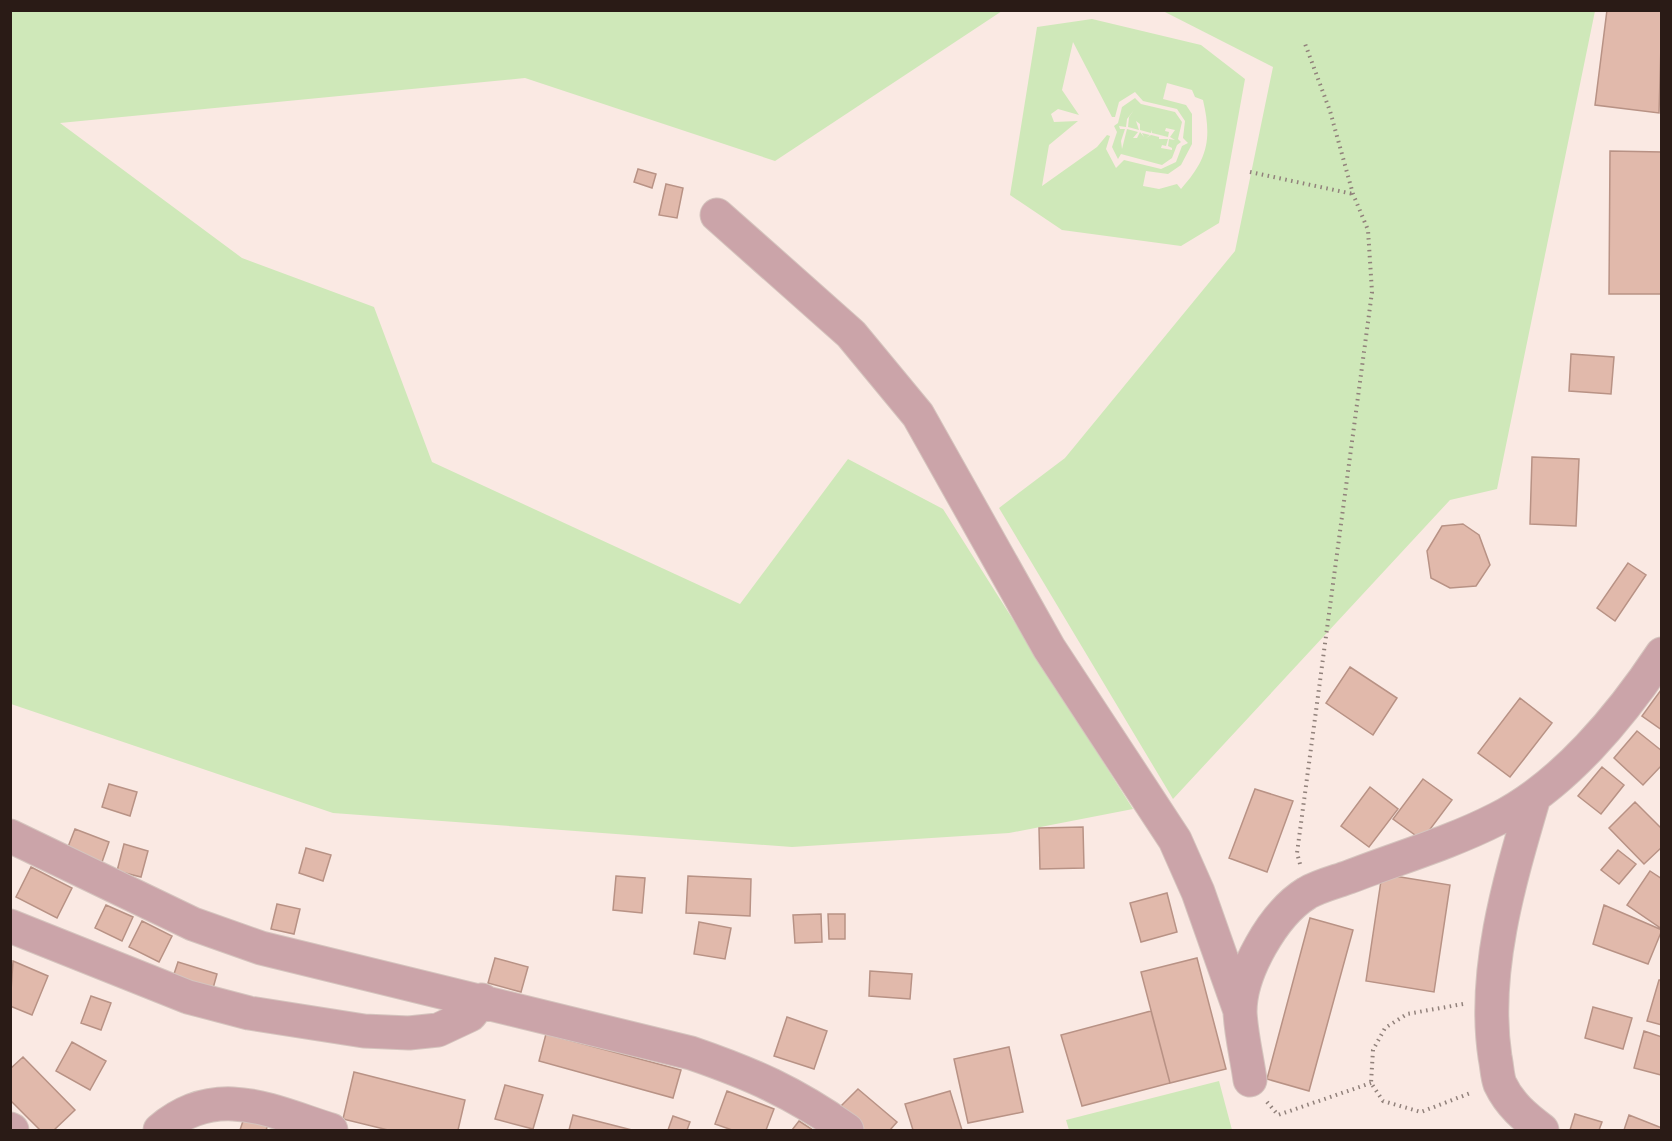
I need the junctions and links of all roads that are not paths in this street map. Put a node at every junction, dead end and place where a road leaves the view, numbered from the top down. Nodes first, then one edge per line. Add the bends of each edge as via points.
1 (717, 215) dead end
2 (1662, 654) edge
3 (1534, 797) junction
4 (10, 836) edge
5 (10, 926) edge
6 (482, 1000) junction
7 (1240, 1011) junction
8 (1250, 1080) dead end
9 (160, 1131) edge
10 (331, 1131) edge
11 (847, 1131) edge
12 (1542, 1131) edge

1 - 7 street via 851,334 918,415 1049,648 1175,840 1198,892
2 - 3 street via 1573,764
3 - 7 street via 1497,819 1440,844 1307,894 1281,915 1263,943 1245,980
3 - 12 street via 1497,948 1492,1039 1499,1082 1518,1112
4 - 6 street via 193,924 261,948
5 - 6 street via 188,997 249,1013 364,1031 409,1033 438,1030 470,1015
6 - 11 street via 691,1053 754,1074 809,1103
7 - 8 street
9 - 10 street via 191,1112 214,1104 246,1103

